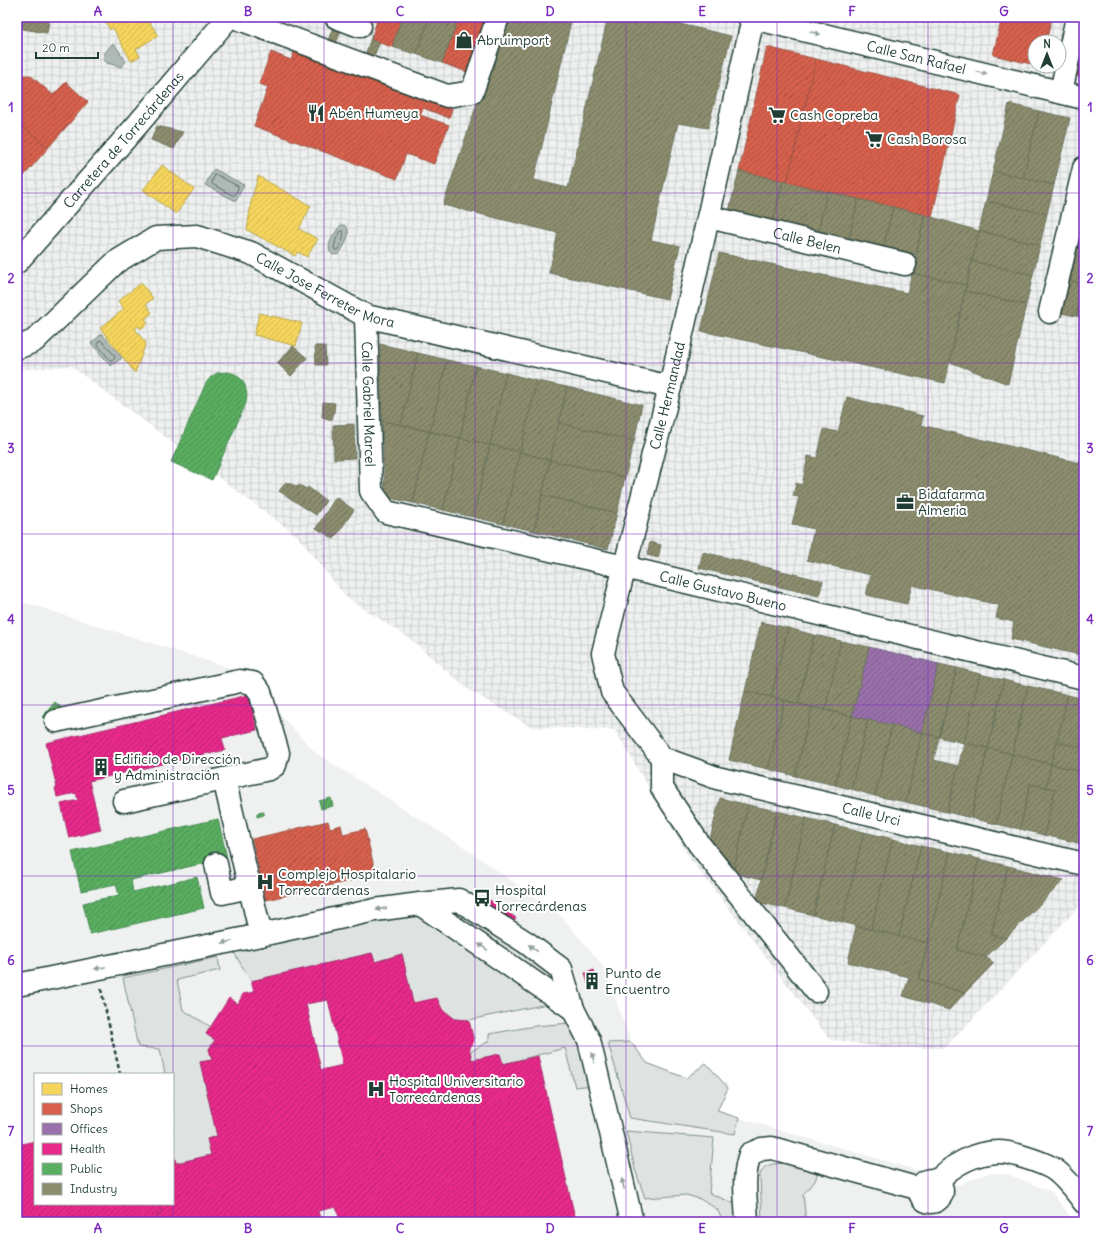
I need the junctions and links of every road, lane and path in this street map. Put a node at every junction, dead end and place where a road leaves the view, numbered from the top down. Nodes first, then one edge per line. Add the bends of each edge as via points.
1 (229, 17) edge
2 (234, 17) edge
3 (336, 17) edge
4 (498, 17) edge
5 (1077, 17) edge
6 (763, 19) edge
7 (360, 26) dead end
8 (1062, 92) junction
9 (1084, 98) edge
10 (1084, 168) edge
11 (709, 217) junction
12 (17, 262) edge
13 (905, 264) dead end
14 (1050, 312) dead end
15 (366, 316) junction
16 (17, 348) edge
17 (670, 387) junction
18 (371, 491) joint
19 (624, 567) junction
20 (1084, 678) edge
21 (56, 721) dead end
22 (662, 758) junction
23 (224, 779) junction
24 (124, 802) dead end
25 (216, 864) dead end
26 (1084, 864) edge
27 (249, 887) junction
28 (261, 935) junction
29 (97, 969) junction
30 (17, 985) edge
31 (816, 991) dead end
32 (120, 1073) edge
33 (1084, 1202) edge
34 (632, 1222) edge
35 (747, 1222) edge

1 - 12 street, Carretera de Torrecárdenas
2 - 4 street via 447,96 472,92
3 - 7 street
5 - 8 street
6 -> 8 street, Calle San Rafael
6 - 11 street, Calle Hermandad
8 - 9 street, Calle San Rafael
10 - 14 street
11 - 13 street, Calle Belen
11 - 17 street, Calle Hermandad
15 - 16 street, Calle Jose Ferreter Mora via 250,253 196,236 156,238 116,262 34,341
15 - 17 street, Calle Jose Ferreter Mora
15 - 18 street, Calle Gabriel Marcel
17 - 19 street, Calle Hermandad
18 - 19 street, Calle Gustavo Bueno via 386,512
19 - 20 street, Calle Gustavo Bueno
19 - 22 street, Calle Hermandad via 602,653 612,692
21 - 23 street via 240,681 253,683 260,692 278,753 275,765 269,769
22 - 26 street, Calle Urci via 718,778
22 - 31 street via 662,788 699,844
23 - 24 street
23 - 27 street
25 - 27 street via 222,893
27 - 28 street
28 -> 29 street
34 -> 28 street via 589,1040 573,1009 561,969 459,900 375,910
29 - 30 street
29 - 32 path
33 - 35 street via 1053,1169 1027,1158 1000,1152 978,1155 956,1165 929,1185 772,1148 750,1154 745,1187

